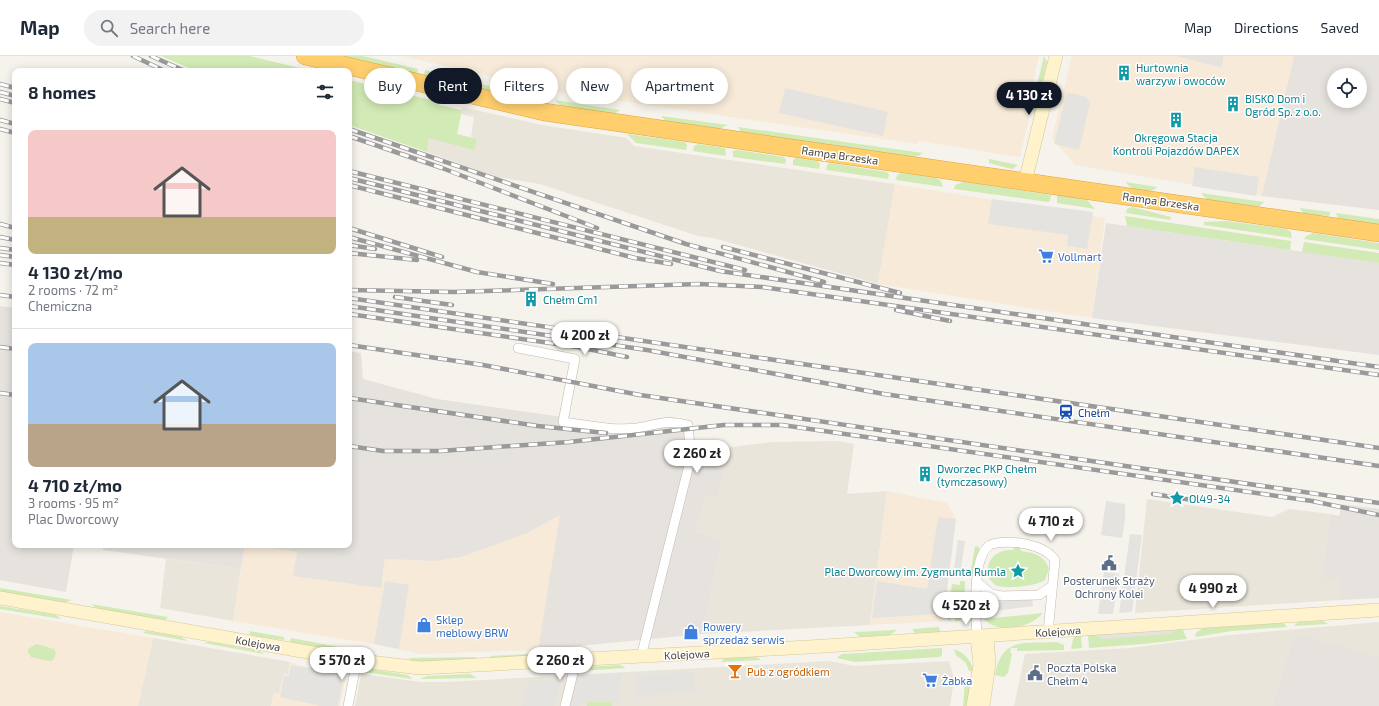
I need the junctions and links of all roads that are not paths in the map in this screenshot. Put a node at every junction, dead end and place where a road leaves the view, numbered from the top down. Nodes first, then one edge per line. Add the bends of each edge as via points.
1 (305, 56) edge
2 (1056, 56) edge
3 (1025, 182) junction
4 (1379, 233) edge
5 (518, 348) dead end
6 (977, 582) junction
7 (1052, 586) junction
8 (0, 598) edge
9 (1379, 610) edge
10 (1048, 632) junction
11 (982, 637) junction
12 (641, 657) junction
13 (357, 660) junction
14 (576, 661) junction
15 (348, 706) edge
16 (564, 706) edge
17 (973, 706) edge
18 (983, 706) edge

1 - 3 highway, Rampa Brzeska via 544,112
2 - 3 street
3 - 4 highway, Rampa Brzeska
5 - 12 street via 575,359 563,422 612,428 637,428 674,421 688,425 691,457
6 - 7 street via 991,594 1002,596 1039,595
6 - 7 street via 984,550 991,545 1012,542 1034,546 1051,554 1055,560
6 - 11 street via 976,614
7 - 10 street
8 - 13 street, Kolejowa
9 - 10 street, Kolejowa
10 - 11 street, Kolejowa
11 - 12 street, Kolejowa
11 - 17 street
11 - 18 street via 989,664
12 - 14 street, Kolejowa
13 - 14 street, Kolejowa via 420,668
13 - 15 street
14 - 16 street

